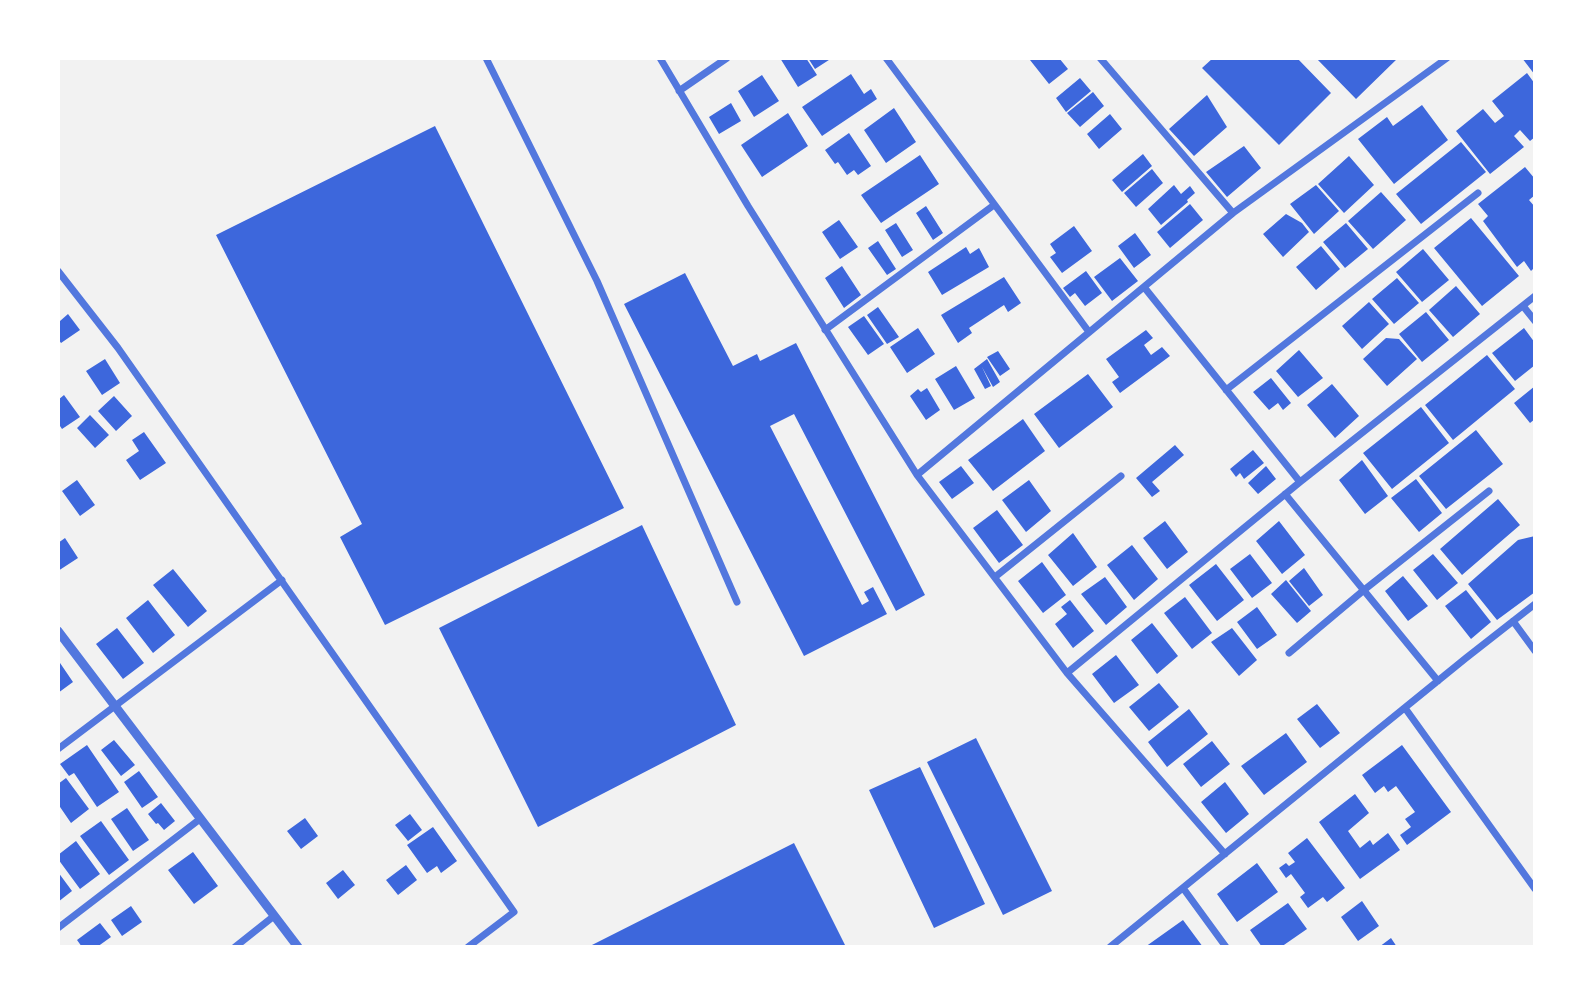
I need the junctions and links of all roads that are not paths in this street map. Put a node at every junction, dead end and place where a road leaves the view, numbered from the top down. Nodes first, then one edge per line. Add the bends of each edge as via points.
1 (486, 58) edge
2 (660, 58) edge
3 (727, 58) edge
4 (886, 58) edge
5 (1100, 58) edge
6 (1447, 58) edge
7 (679, 91) junction
8 (1478, 193) dead end
9 (994, 205) junction
10 (1233, 214) junction
11 (58, 271) edge
12 (1144, 287) junction
13 (1535, 296) edge
14 (1523, 306) junction
15 (1535, 321) edge
16 (825, 330) junction
17 (1089, 332) junction
18 (1226, 390) junction
19 (917, 475) junction
20 (1121, 476) dead end
21 (1300, 482) junction
22 (1489, 491) dead end
23 (1285, 494) junction
24 (995, 577) junction
25 (282, 580) junction
26 (1364, 590) junction
27 (737, 602) dead end
28 (1535, 604) edge
29 (1513, 621) junction
30 (58, 631) edge
31 (1535, 651) edge
32 (1289, 653) dead end
33 (1067, 673) junction
34 (1438, 681) junction
35 (115, 706) junction
36 (1405, 708) junction
37 (58, 749) edge
38 (200, 819) junction
39 (1225, 854) junction
40 (1183, 888) junction
41 (1535, 889) edge
42 (274, 916) junction
43 (58, 928) edge
44 (235, 947) edge
45 (298, 947) edge
46 (468, 947) edge
47 (1110, 947) edge
48 (1226, 947) edge

1 - 27 street via 597,281
2 - 7 street
3 - 7 street
4 - 9 street
5 - 10 street
6 - 10 street
7 - 16 street
8 - 18 street
9 - 16 street
9 - 17 street
10 - 12 street
11 - 25 street
12 - 17 street
12 - 18 street
13 - 14 street
14 - 15 street
14 - 21 street
16 - 19 street
17 - 19 street
18 - 21 street
19 - 24 street
20 - 24 street
21 - 23 street
22 - 26 street
23 - 26 street
23 - 33 street
24 - 33 street
25 - 35 street
25 - 46 street via 514,912
26 - 32 street
26 - 34 street
28 - 29 street
29 - 31 street
29 - 34 street
30 - 35 street
33 - 39 street
34 - 36 street
35 - 37 street
35 - 38 street
36 - 39 street
36 - 41 street
38 - 42 street
38 - 43 street
39 - 40 street
40 - 47 street
40 - 48 street
42 - 44 street
42 - 45 street

